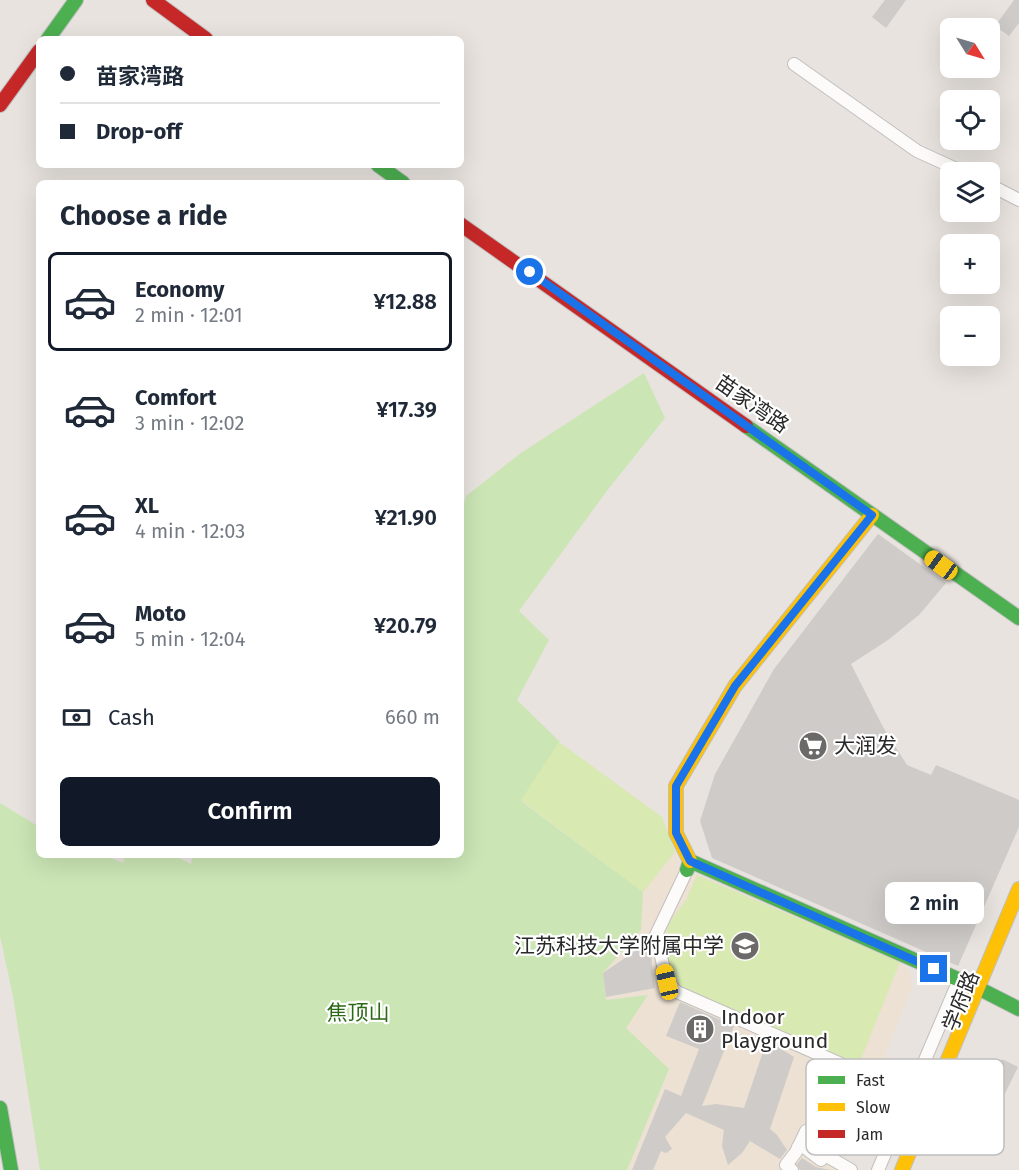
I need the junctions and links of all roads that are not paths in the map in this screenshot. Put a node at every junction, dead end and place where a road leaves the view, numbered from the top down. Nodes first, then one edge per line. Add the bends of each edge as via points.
1 (76, 0) edge
2 (153, 0) edge
3 (50, 36) edge
4 (202, 36) edge
5 (36, 55) edge
6 (794, 64) dead end
7 (0, 105) edge
8 (941, 162) edge
9 (382, 168) edge
10 (399, 180) edge
11 (1000, 190) edge
12 (1019, 200) edge
13 (464, 227) edge
14 (872, 515) junction
15 (1019, 618) edge
16 (689, 866) junction
17 (1019, 890) edge
18 (1019, 915) edge
19 (959, 980) junction
20 (982, 991) junction
21 (1019, 1009) edge
22 (830, 1059) edge
23 (925, 1059) edge
24 (952, 1059) edge
25 (956, 1059) edge
26 (0, 1108) edge
27 (806, 1131) dead end
28 (798, 1147) junction
29 (806, 1149) edge
30 (814, 1155) edge
31 (825, 1155) joint
32 (884, 1155) edge
33 (909, 1155) edge
34 (920, 1155) edge
35 (11, 1170) edge
36 (792, 1170) edge
37 (851, 1170) edge
38 (878, 1170) edge
39 (902, 1170) edge
40 (914, 1170) edge

1 - 3 street
2 - 4 street
5 - 7 street
6 - 8 street via 916,151
9 - 10 street
11 - 12 street
13 - 14 street, 苗家湾路
14 - 15 street, 苗家湾路
14 - 16 street via 735,686 676,786 676,833
16 - 19 street
16 - 22 street via 656,935 667,982 677,992
17 - 20 street, 学府路
18 - 20 street, 学府路
19 - 20 street
19 - 23 street
20 - 21 street
20 - 24 street, 学府路
20 - 25 street, 学府路
26 - 35 street
27 - 28 street
28 - 29 street
28 - 36 street via 786,1165
30 - 31 street via 821,1160
31 - 37 street
32 - 38 street
33 - 39 street, 学府路
34 - 40 street, 学府路

